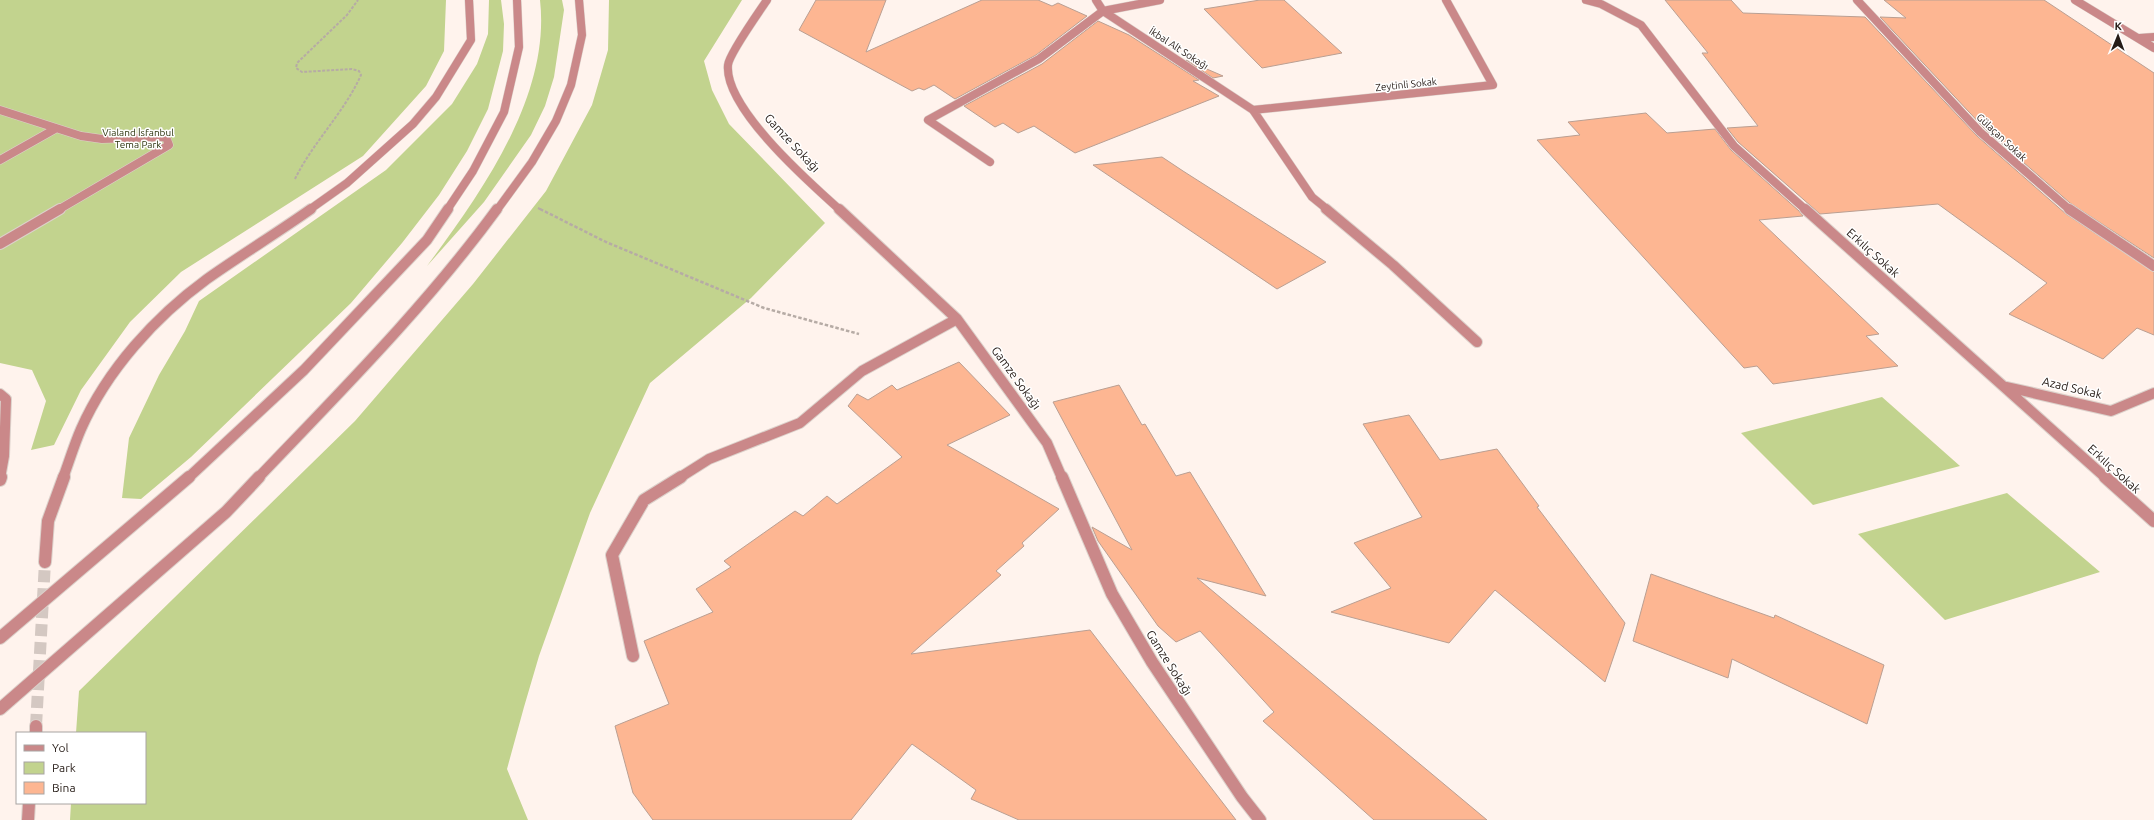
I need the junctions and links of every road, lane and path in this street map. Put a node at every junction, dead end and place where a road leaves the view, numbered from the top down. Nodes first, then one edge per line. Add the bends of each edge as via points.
1 (358, 0) edge
2 (469, 0) edge
3 (517, 0) edge
4 (579, 0) edge
5 (767, 0) edge
6 (1096, 0) edge
7 (1160, 0) edge
8 (1446, 0) edge
9 (1586, 0) edge
10 (1857, 0) edge
11 (2075, 0) edge
12 (1103, 11) junction
13 (2154, 37) edge
14 (2140, 38) junction
15 (2154, 48) edge
16 (0, 110) edge
17 (1253, 110) junction
18 (55, 129) junction
19 (0, 160) edge
20 (990, 162) dead end
21 (511, 191) junction
22 (282, 228) junction
23 (0, 244) edge
24 (2154, 266) edge
25 (957, 319) junction
26 (1477, 342) dead end
27 (908, 346) junction
28 (2005, 386) junction
29 (2154, 393) edge
30 (0, 394) edge
31 (0, 480) edge
32 (2154, 521) edge
33 (46, 562) tunnel mouth
34 (0, 638) edge
35 (633, 656) dead end
36 (0, 709) edge
37 (29, 804) edge
38 (28, 820) edge
39 (1260, 820) edge

1 - 22 path via 347,15 297,63 296,68 302,72 352,69 362,75 348,101 299,170
2 - 22 street via 471,40 436,97 413,124 352,178
3 - 34 street via 519,47 504,112 473,171 427,240 304,370 176,489
4 - 21 street via 582,35 571,85 556,121
5 - 25 street, Gamze Sokağı via 728,65 732,87 751,118 785,159
6 - 12 street, İkbal Alt Sokağı
7 - 12 street
8 - 17 street, Zeytinli Sokak via 1493,85
9 - 28 street, Erkılıç Sokak via 1601,4 1640,25 1734,146
10 - 24 street, Gülaçan Sokak via 1980,132 2063,206
11 - 14 street
12 - 17 street, İkbal Alt Sokağı
12 - 20 street via 1039,59 928,120
13 - 14 street
14 - 15 street
16 - 18 street
17 - 26 street via 1312,197 1393,265
18 - 19 street
18 - 23 street via 102,139 166,137 169,145
21 - 27 path via 553,217 606,242 764,308
21 - 36 street via 468,249 388,342 226,512
22 - 33 street via 206,280 170,310 135,345 104,387 81,429 48,521
25 - 27 street
25 - 39 street, Gamze Sokağı via 1047,443 1112,594 1152,662
27 - 35 street via 862,371 800,423 710,459 644,500 612,555
28 - 29 street, Azad Sokak via 2111,411
28 - 32 street, Erkılıç Sokak
30 - 31 street via 6,399 6,419
37 - 38 street

